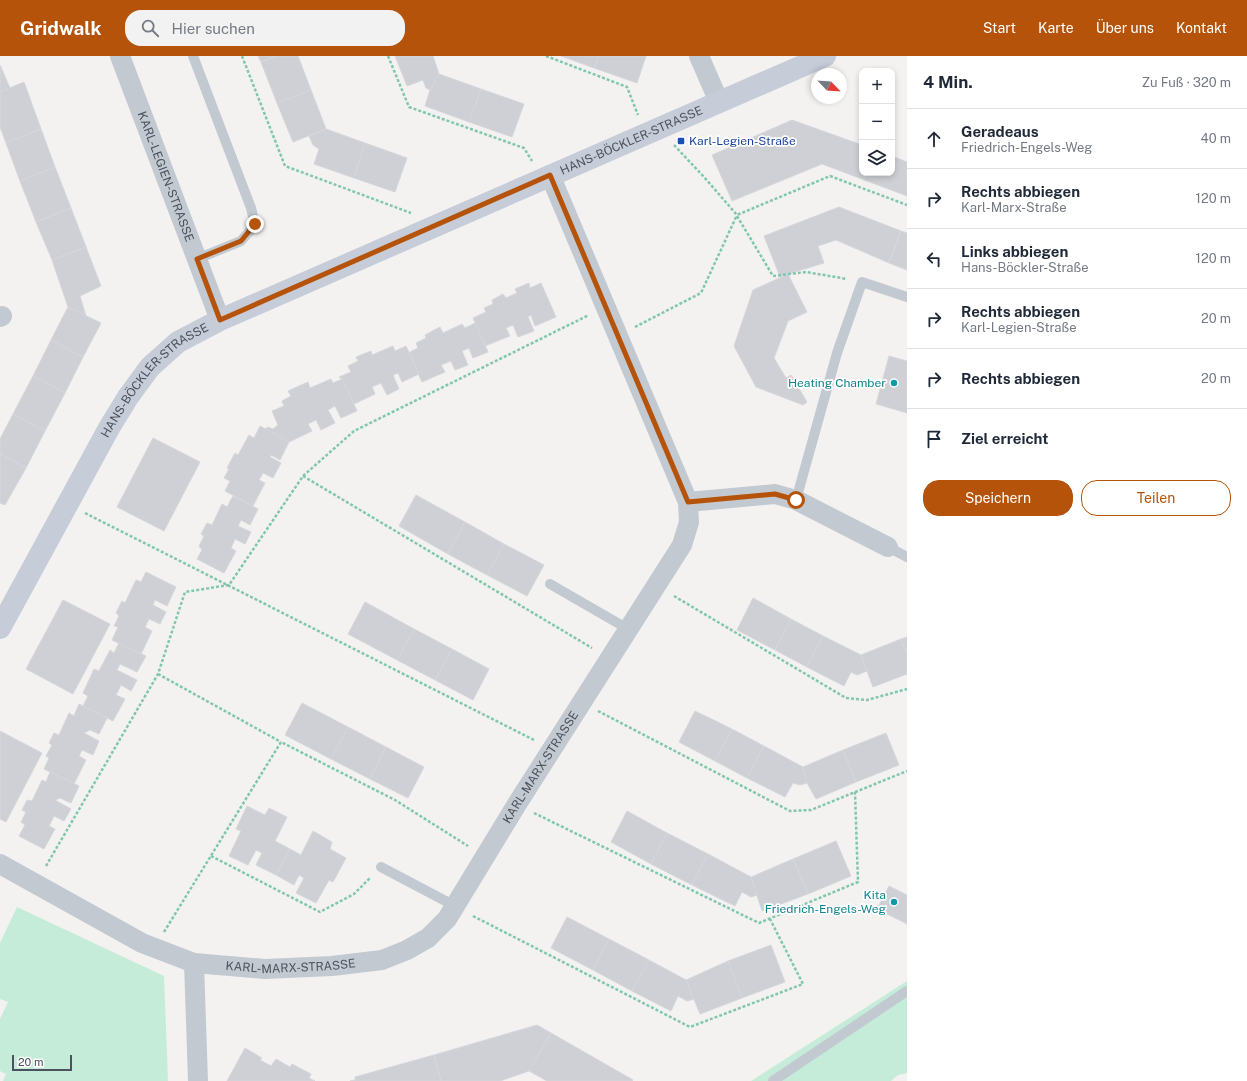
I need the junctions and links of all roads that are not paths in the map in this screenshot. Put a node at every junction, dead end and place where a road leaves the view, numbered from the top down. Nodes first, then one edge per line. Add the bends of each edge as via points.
1 (120, 56) edge
2 (193, 56) edge
3 (699, 56) edge
4 (825, 56) edge
5 (719, 102) junction
6 (546, 177) junction
7 (197, 259) junction
8 (907, 298) edge
9 (220, 320) junction
10 (796, 500) junction
11 (688, 502) junction
12 (888, 547) joint
13 (907, 557) edge
14 (550, 584) dead end
15 (0, 628) edge
16 (628, 629) junction
17 (0, 864) edge
18 (381, 867) road end
19 (454, 906) junction
20 (194, 963) junction
21 (907, 991) edge
22 (198, 1081) edge
23 (773, 1081) edge

1 - 7 street, KARL-LEGIEN-STRASSE
2 - 7 lane via 255,224 241,241
3 - 5 street
4 - 5 street, HANS-BÖCKLER-STRASSE
5 - 6 street, HANS-BÖCKLER-STRASSE
6 - 9 street, HANS-BÖCKLER-STRASSE
6 - 11 street, KARL-MARX-STRASSE via 606,306
7 - 9 street, KARL-LEGIEN-STRASSE
8 - 10 lane via 862,282 837,353
9 - 15 street, HANS-BÖCKLER-STRASSE via 178,342 150,367 128,397
10 - 11 street via 775,494
10 - 12 street
11 - 16 street, KARL-MARX-STRASSE via 689,522 682,545
12 - 13 lane
14 - 16 lane
16 - 19 street, KARL-MARX-STRASSE
17 - 20 street, KARL-MARX-STRASSE via 142,943
18 - 19 lane
19 - 20 street, KARL-MARX-STRASSE via 447,919 428,938 382,960 332,966 264,969
20 - 22 street
21 - 23 lane

